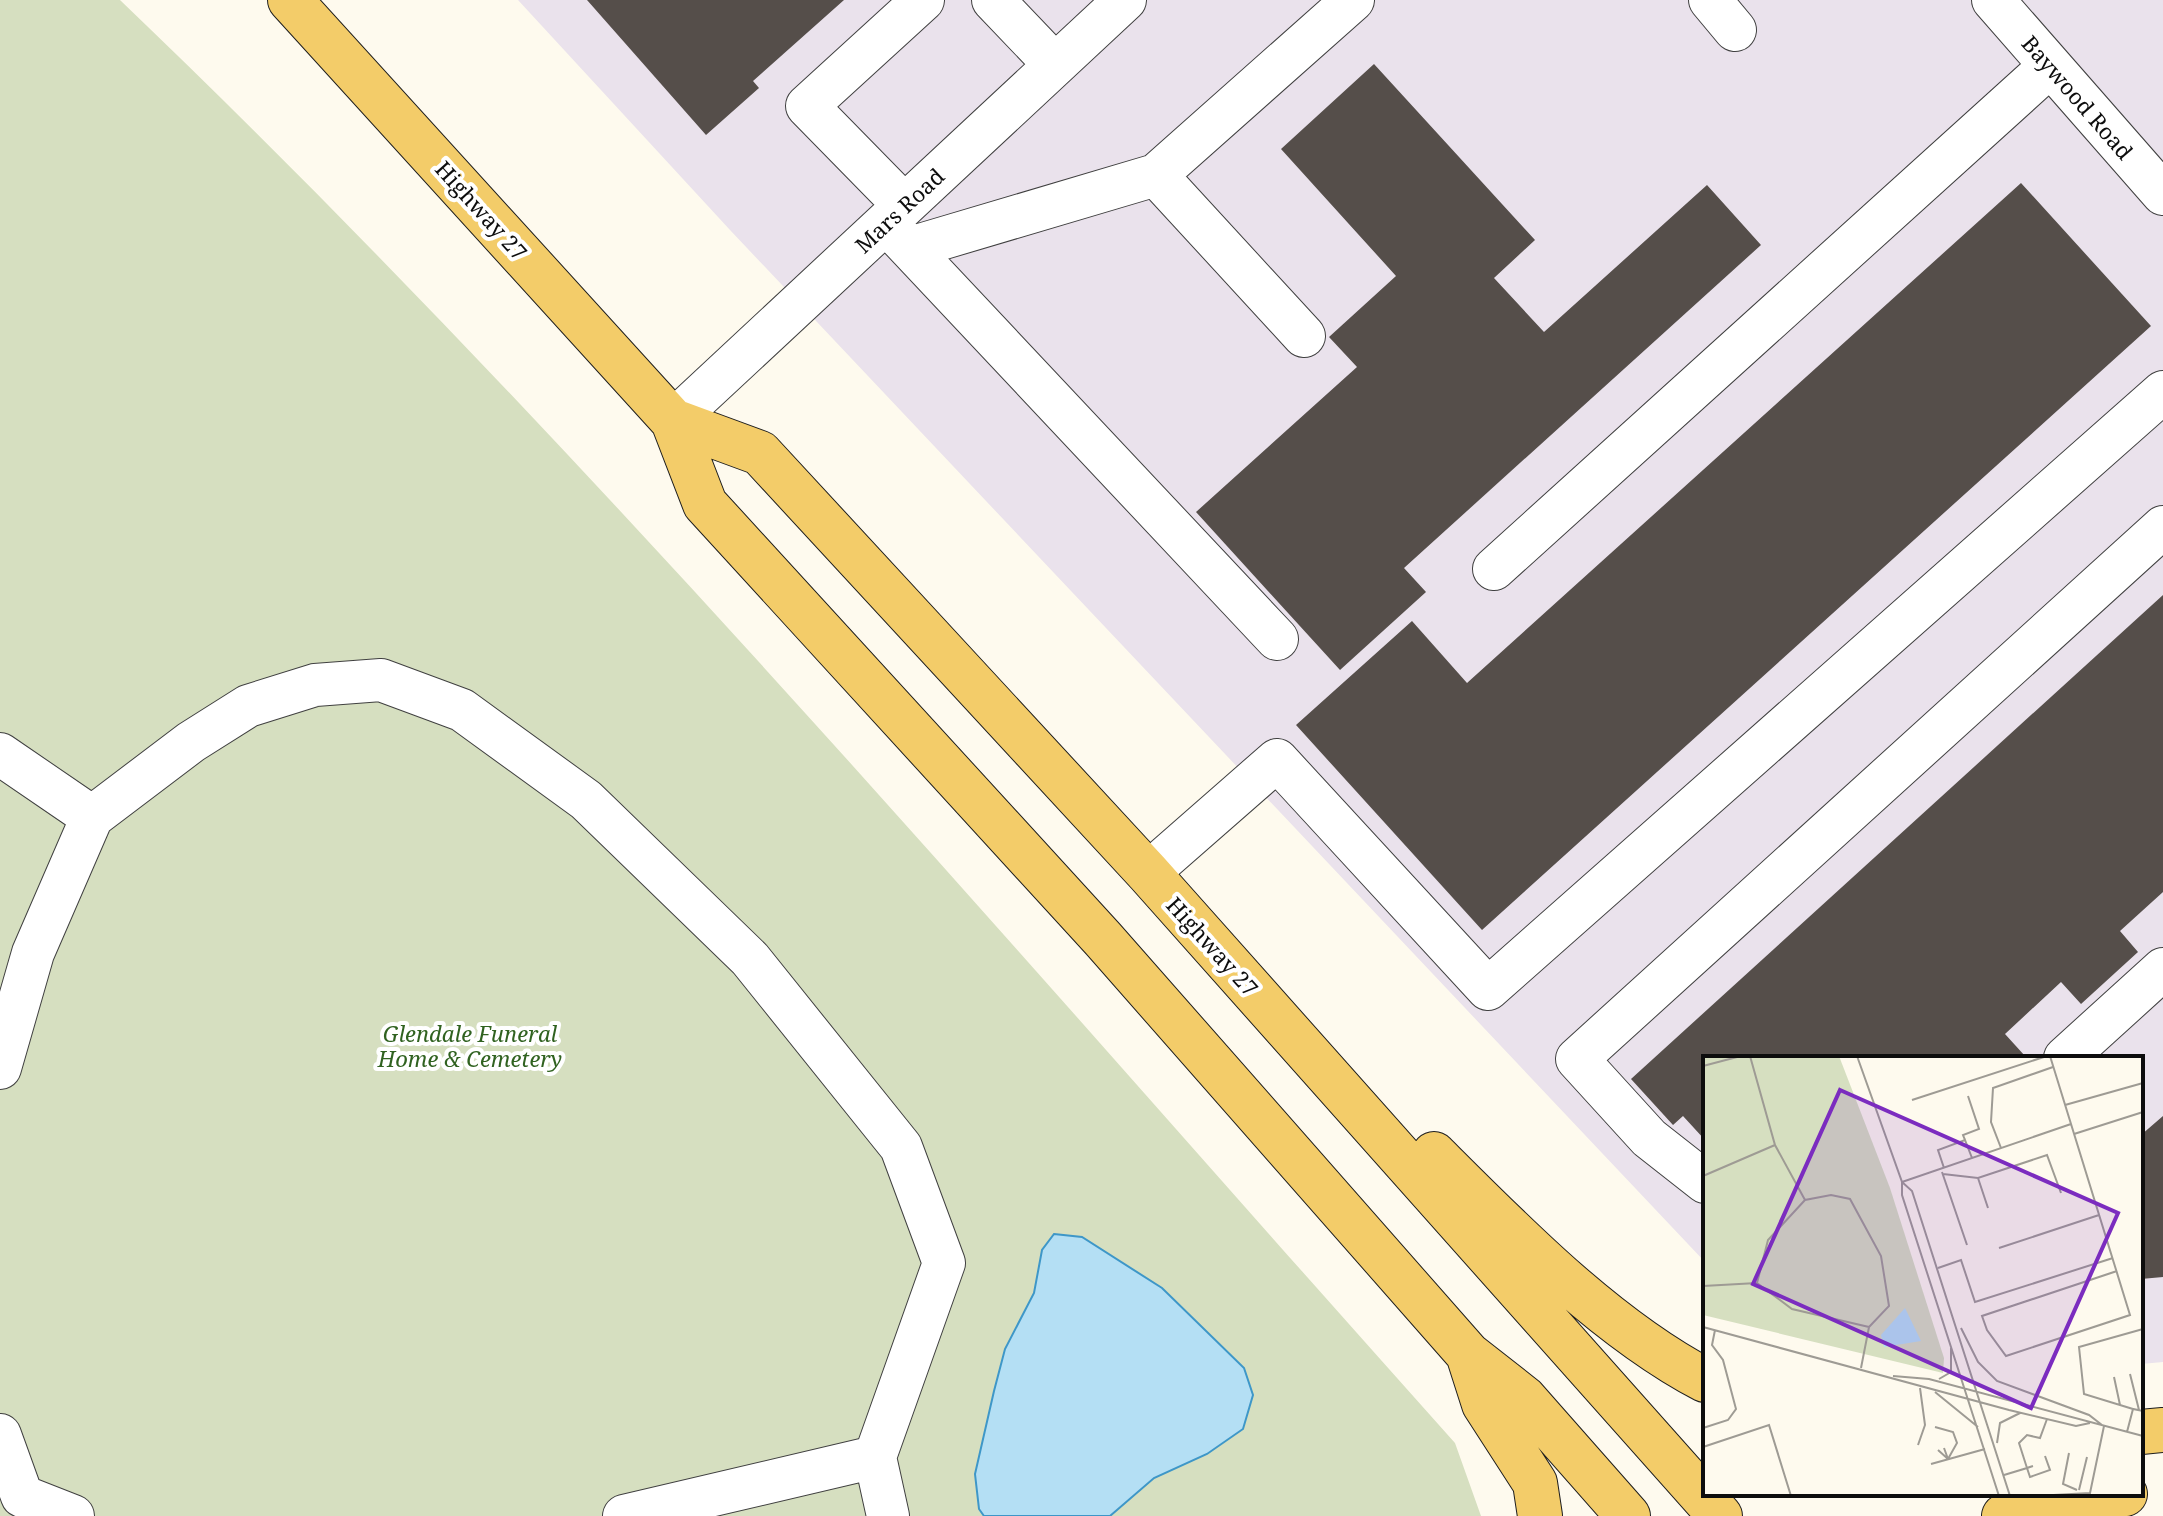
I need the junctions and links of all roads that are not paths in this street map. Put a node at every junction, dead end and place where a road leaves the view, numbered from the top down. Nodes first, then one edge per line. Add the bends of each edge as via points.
1 (290, 0) edge
2 (923, 0) edge
3 (993, 0) edge
4 (1125, 0) edge
5 (1353, 0) edge
6 (1993, 0) edge
7 (1055, 65) junction
8 (2050, 66) junction
9 (1156, 175) junction
10 (2163, 194) edge
11 (900, 225) junction
12 (1304, 336) dead end
13 (2163, 392) edge
14 (673, 421) junction
15 (2163, 527) edge
16 (1494, 569) dead end
17 (1277, 639) dead end
18 (0, 754) edge
19 (92, 817) junction
20 (1148, 873) junction
21 (2163, 969) edge
22 (2067, 1056) edge
23 (1312, 1058) junction
24 (0, 1068) edge
25 (1703, 1180) edge
26 (1468, 1354) junction
27 (1703, 1379) edge
28 (2163, 1430) edge
29 (2143, 1432) edge
30 (0, 1435) edge
31 (875, 1457) junction
32 (2163, 1487) edge
33 (2143, 1491) edge
34 (2114, 1496) edge
35 (11, 1504) edge
36 (73, 1516) edge
37 (624, 1516) edge
38 (888, 1516) edge
39 (1540, 1516) edge
40 (1628, 1516) edge
41 (1720, 1516) edge
42 (2004, 1516) edge

1 - 14 main road, Highway 27
2 - 11 street via 807,106
3 - 7 street
4 - 7 street, Mars Road
5 - 9 street
6 - 8 street, Baywood Road
7 - 11 street, Mars Road
8 - 10 street, Baywood Road
8 - 16 street
9 - 11 street
9 - 12 street
11 - 14 street, Mars Road
11 - 17 street
13 - 20 street via 1488,989 1277,760
14 - 20 main road, Highway 27 via 760,453
14 - 26 main road, Highway 27 via 705,504 1103,939
15 - 25 street via 1577,1059 1649,1138
18 - 19 street
19 - 24 street via 33,953
19 - 31 street via 248,706 315,685 381,680 462,710 586,800 750,959 901,1147 944,1263
20 - 23 main road, Highway 27
21 - 22 street
23 - 27 main road via 1367,1086 1505,1225 1601,1309
23 - 41 main road, Highway 27
26 - 39 main road via 1484,1404 1535,1483
26 - 40 main road, Highway 27 via 1524,1398
28 - 29 main road
30 - 35 street
31 - 37 street
31 - 38 street
32 - 33 main road
34 - 42 main road
35 - 36 street

